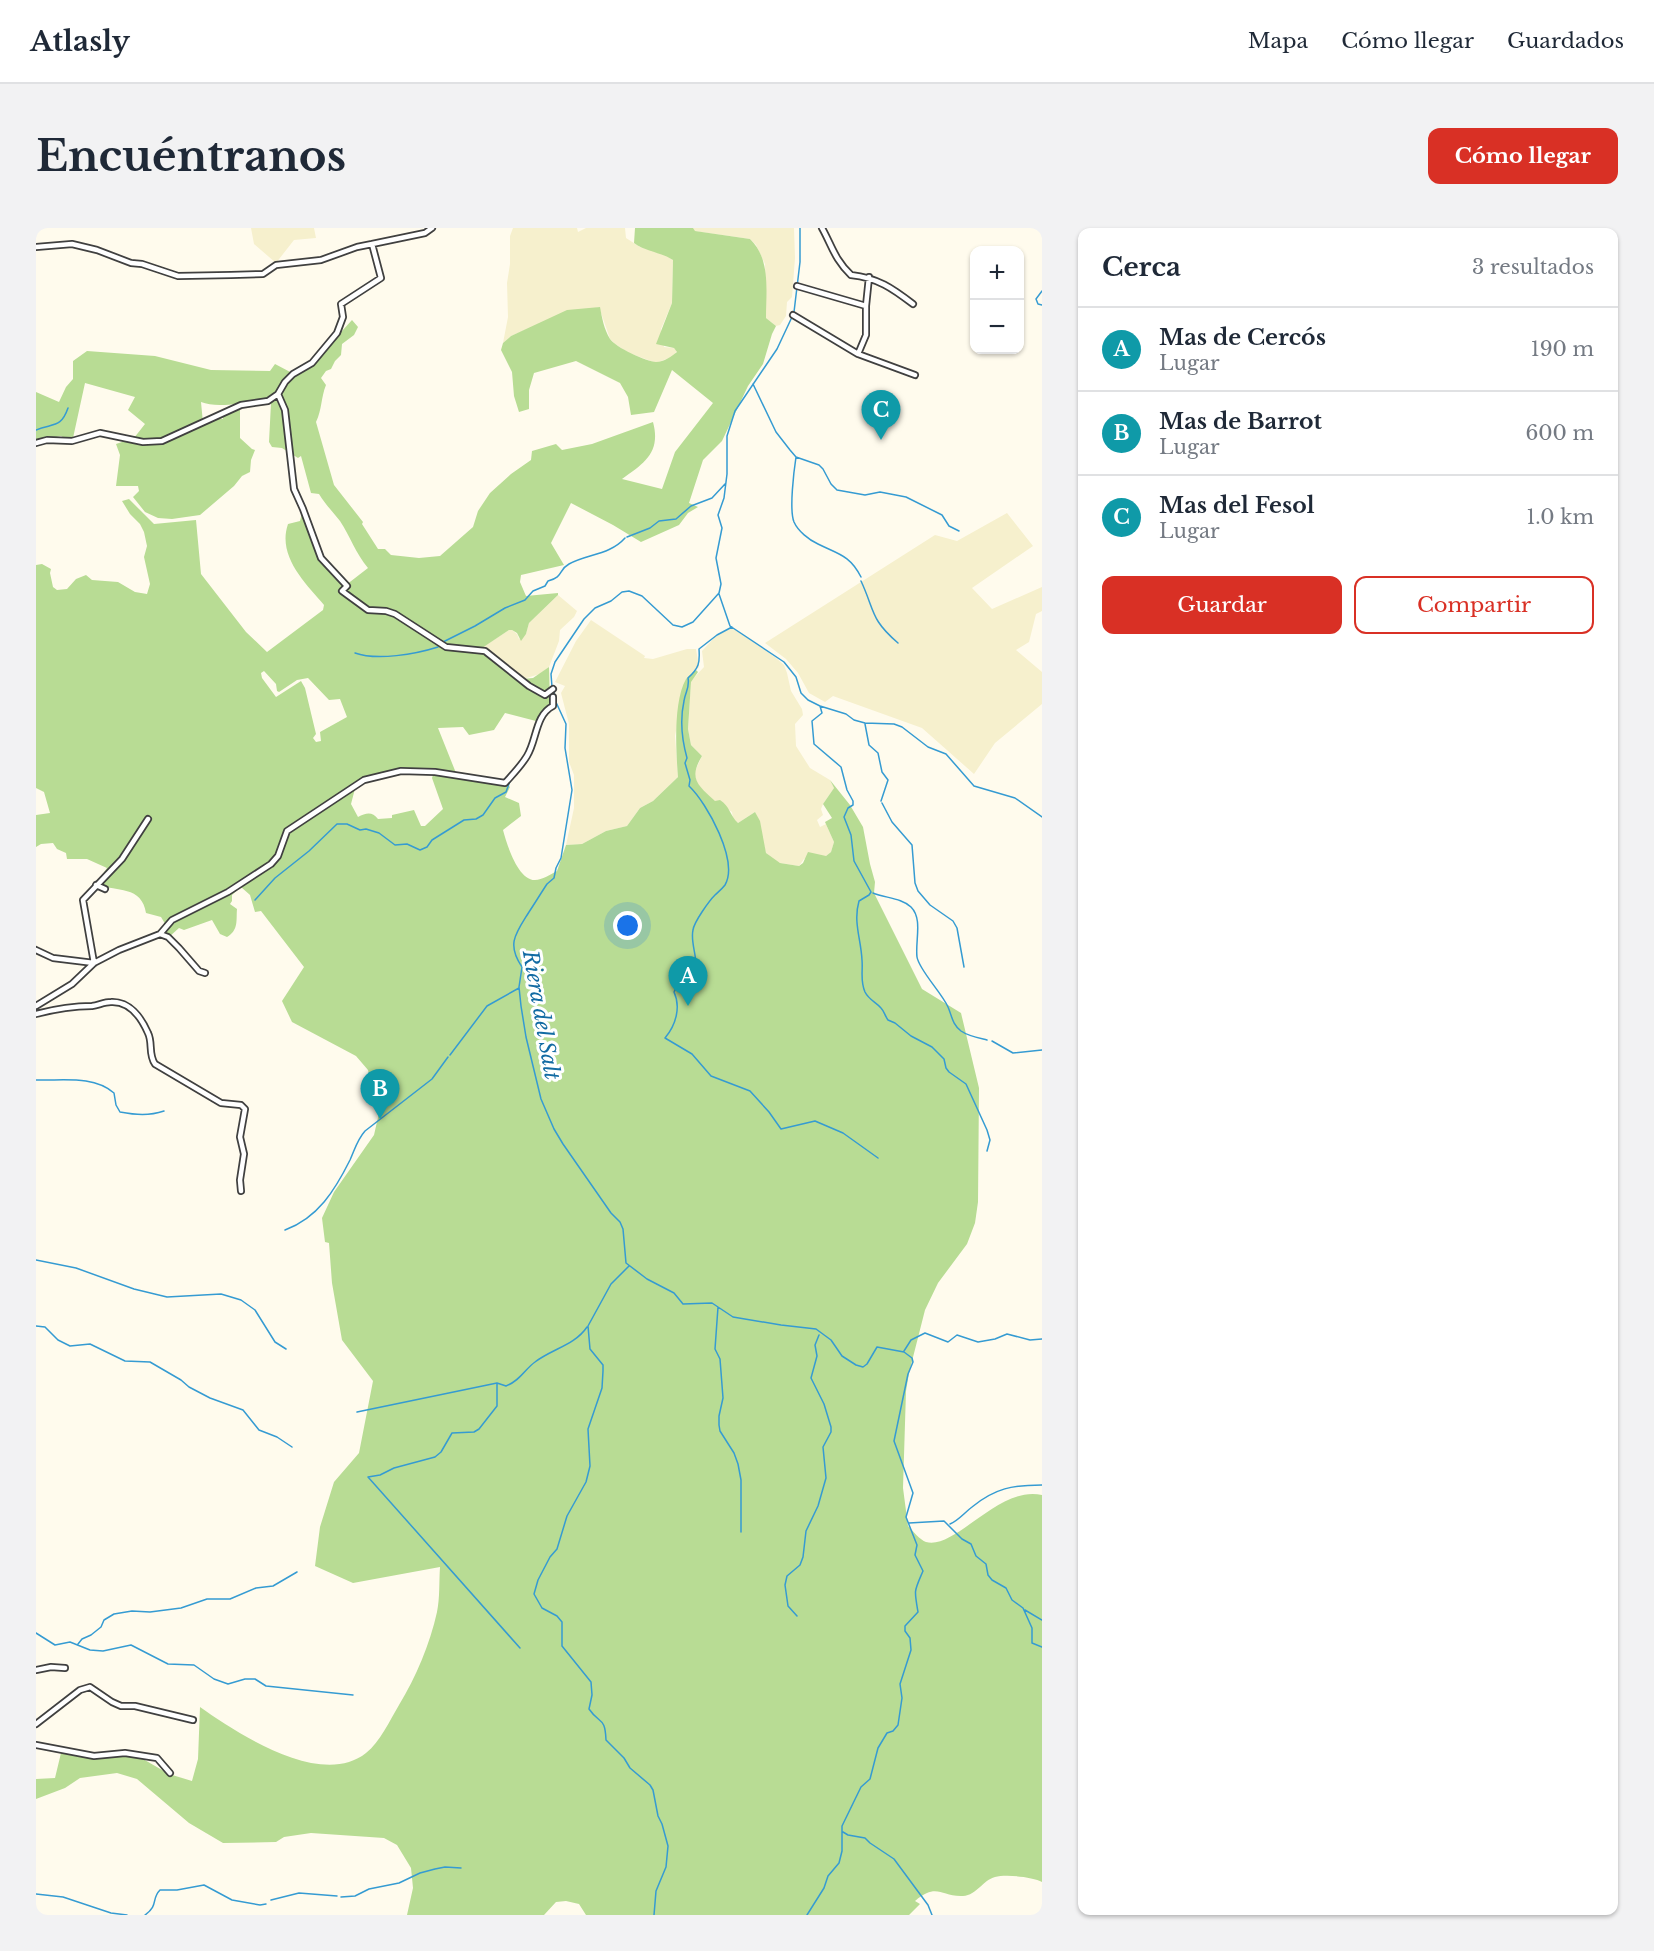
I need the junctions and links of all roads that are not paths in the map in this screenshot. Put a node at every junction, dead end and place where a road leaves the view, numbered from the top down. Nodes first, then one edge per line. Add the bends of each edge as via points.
1 (432, 228) edge
2 (822, 228) edge
3 (372, 244) junction
4 (36, 247) edge
5 (869, 277) junction
6 (797, 286) dead end
7 (914, 304) dead end
8 (866, 306) junction
9 (793, 315) dead end
10 (858, 354) junction
11 (915, 375) dead end
12 (278, 394) junction
13 (36, 443) edge
14 (553, 689) dead end
15 (554, 697) dead end
16 (148, 819) dead end
17 (96, 885) junction
18 (105, 889) dead end
19 (160, 934) junction
20 (36, 950) edge
21 (94, 963) junction
22 (202, 974) dead end
23 (36, 1006) edge
24 (36, 1014) edge
25 (242, 1191) dead end
26 (65, 1668) dead end
27 (36, 1670) edge
28 (193, 1720) dead end
29 (36, 1725) edge
30 (36, 1745) edge
31 (170, 1773) dead end

1 - 3 street via 425,233
2 - 5 street via 844,269 851,275
3 - 4 street via 321,260 276,265 263,274 178,276 72,244
3 - 12 street via 381,278 341,304 340,328 312,363 293,374
5 - 7 street
5 - 8 street
6 - 8 street
8 - 10 street via 866,336
9 - 10 street
10 - 11 street
12 - 13 street via 268,401 241,405 162,441 143,442 100,433 72,441
12 - 14 street via 285,410 294,489 321,558 347,586 342,591 368,610 395,614 446,647 485,651 545,696
15 - 19 street via 528,755 505,783 401,771 364,780 287,831 271,864 228,892 172,920
16 - 17 street via 122,859
17 - 18 street
17 - 21 street via 83,900
19 - 21 street
19 - 22 street via 168,937
20 - 21 street via 54,958
21 - 23 street via 72,984
24 - 25 street via 114,1002 131,1008 150,1035 150,1056 158,1067 221,1103 243,1107
26 - 27 street
28 - 29 street via 121,1706 90,1687 80,1690
30 - 31 street via 94,1756 125,1753 158,1758

